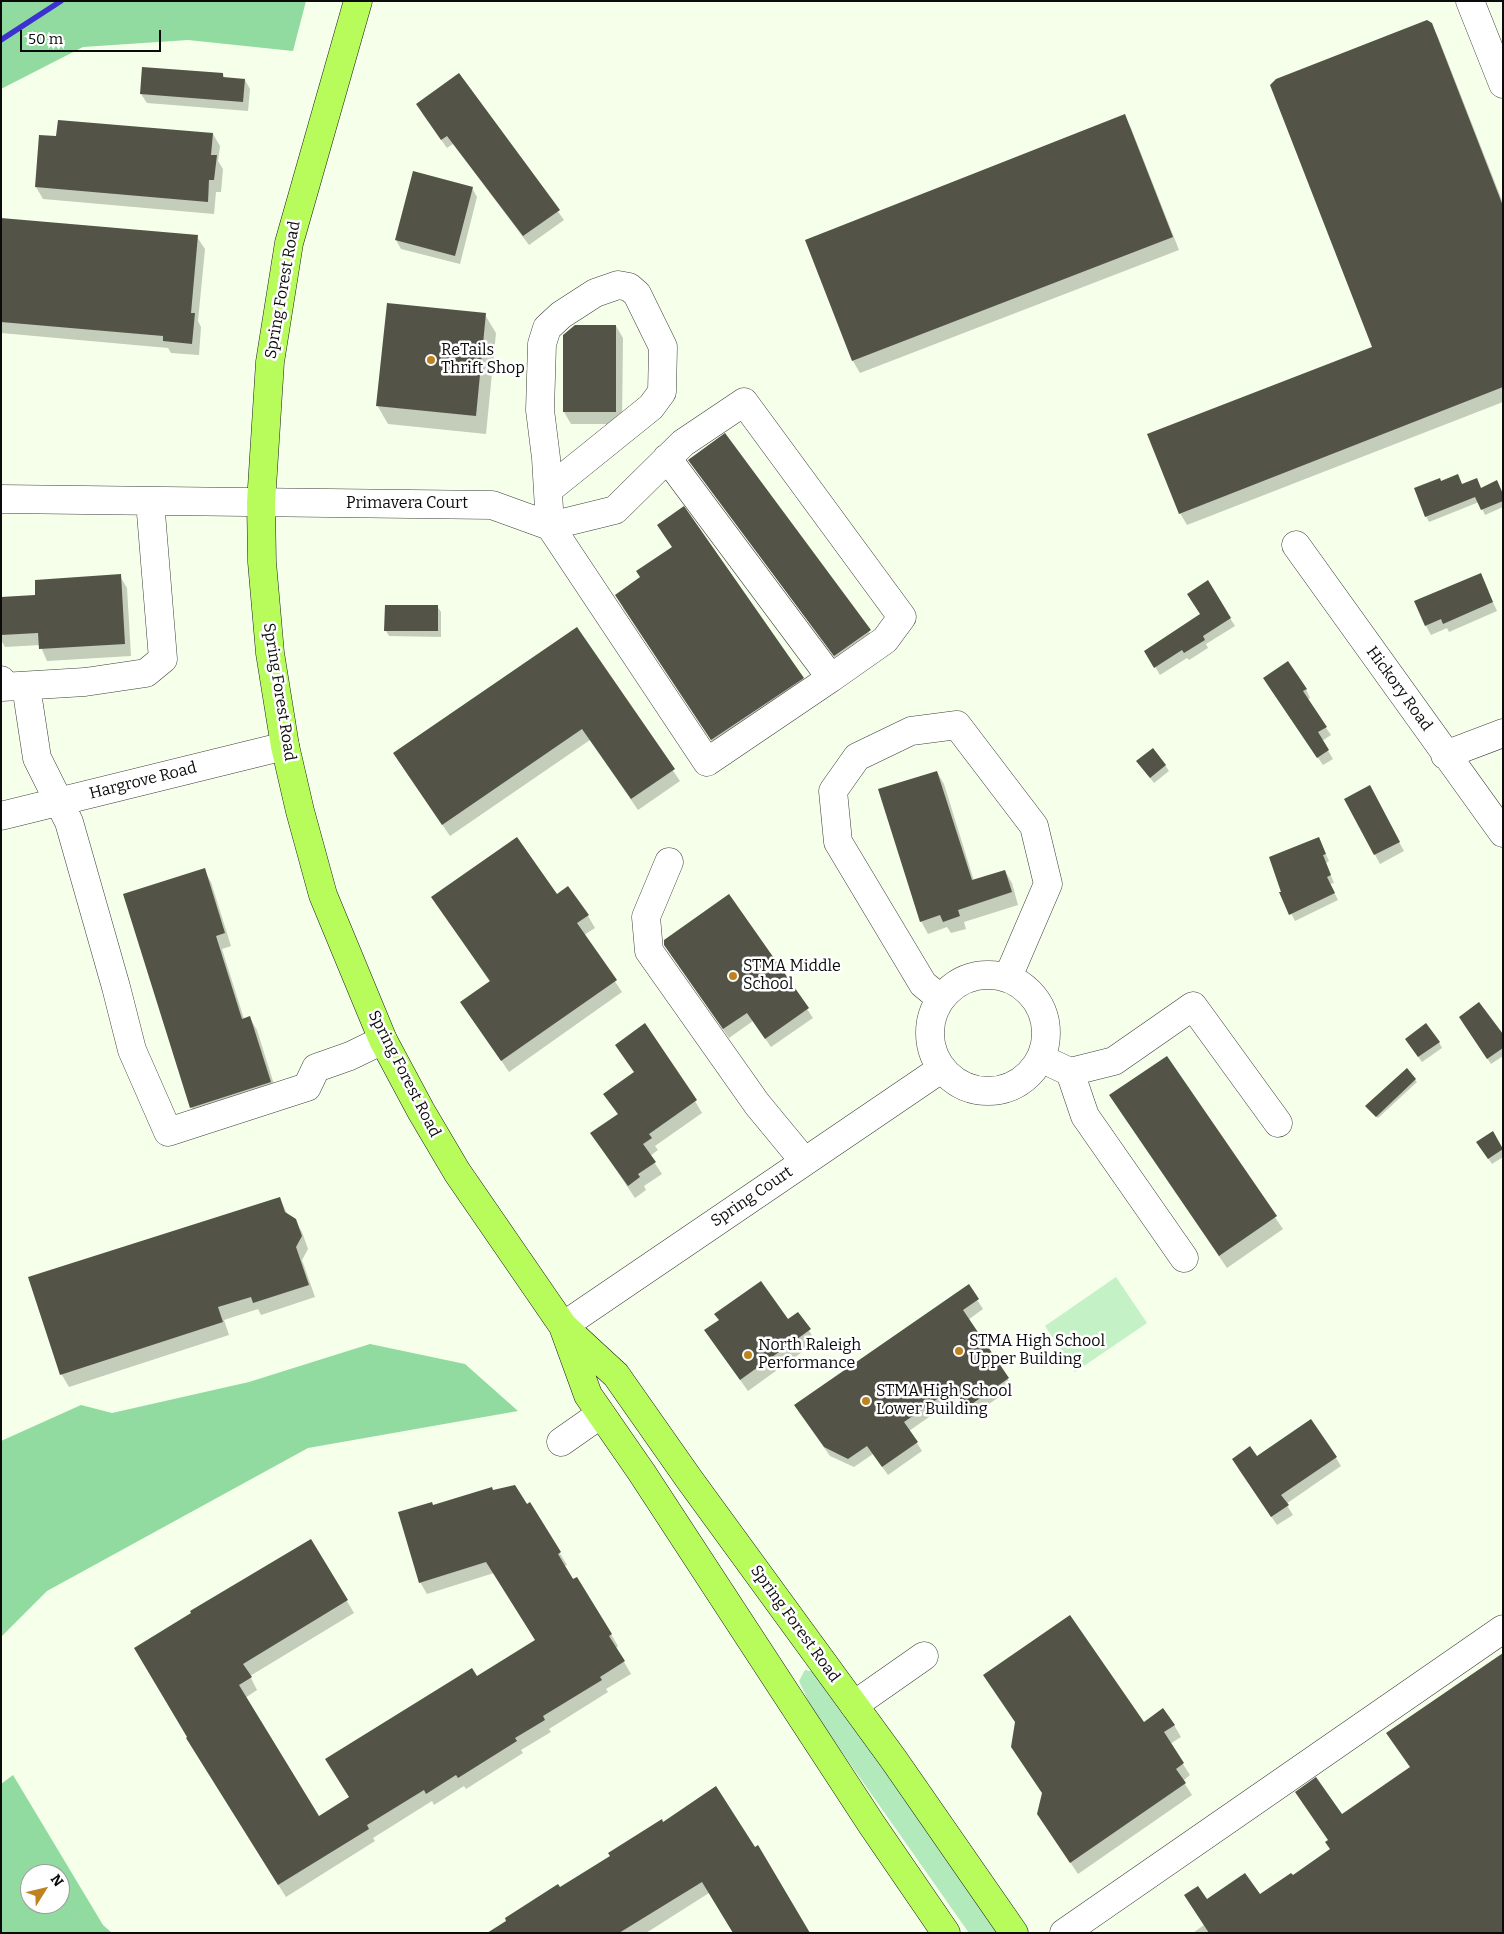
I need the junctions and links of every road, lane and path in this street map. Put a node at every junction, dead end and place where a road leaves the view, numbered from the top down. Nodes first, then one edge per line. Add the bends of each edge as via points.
1 (358, 1) edge
2 (1470, 1) edge
3 (1503, 84) edge
4 (667, 458) junction
5 (548, 490) junction
6 (1, 499) edge
7 (150, 501) junction
8 (261, 503) junction
9 (550, 526) junction
10 (1296, 545) dead end
11 (831, 678) junction
12 (14, 683) edge
13 (1503, 732) edge
14 (285, 746) junction
15 (1445, 755) junction
16 (60, 801) junction
17 (1, 816) edge
18 (1503, 833) edge
19 (669, 862) dead end
20 (1014, 966) junction
21 (932, 990) junction
22 (383, 1040) junction
23 (1040, 1059) junction
24 (941, 1069) junction
25 (1070, 1072) junction
26 (1278, 1123) dead end
27 (804, 1161) junction
28 (1184, 1258) dead end
29 (563, 1326) junction
30 (601, 1414) junction
31 (561, 1442) dead end
32 (1503, 1630) edge
33 (924, 1656) dead end
34 (854, 1705) junction
35 (946, 1933) edge
36 (1014, 1933) edge
37 (1064, 1933) edge

1 - 8 main road, Spring Forest Road via 289,243 270,362
2 - 3 street
4 - 9 street via 615,510
4 - 11 street
4 - 11 street via 683,443 744,402 902,617 885,640
5 - 5 street via 540,410 542,344 547,328 595,293 618,285 629,287 637,294 663,347 662,392 651,407
5 - 9 street
6 - 7 street, Primavera Court
7 - 8 street, Primavera Court
7 - 12 street via 163,658 146,673 85,682
8 - 9 street, Primavera Court via 492,504
8 - 14 main road, Spring Forest Road via 262,562 270,652
9 - 11 street via 707,762
10 - 15 street, Hickory Road
12 - 16 street via 37,758
13 - 15 street
14 - 16 street, Hargrove Road
14 - 22 main road, Spring Forest Road via 324,895
15 - 18 street, Hickory Road
16 - 17 street, Hargrove Road
16 - 22 street via 69,822 132,1050 168,1132 307,1087 316,1068
19 - 27 street via 646,917 649,951 757,1104
20 - 21 street
20 - 21 street via 1048,884 1034,826 957,725 911,731 857,757 833,791 838,842
20 - 23 street via 1025,988 1038,1002 1045,1021 1046,1040
21 - 24 street via 928,1034 932,1052
22 - 29 main road, Spring Forest Road via 457,1172
23 - 24 street via 1021,1081 994,1091 974,1090 956,1082
23 - 25 street
24 - 27 street, Spring Court
25 - 26 street via 1114,1061 1193,1006
25 - 28 street via 1085,1116
27 - 29 street, Spring Court
29 - 30 main road, Spring Forest Road via 588,1395
29 - 34 main road, Spring Forest Road via 616,1375
30 - 31 street
30 - 35 main road, Spring Forest Road
32 - 37 street
33 - 34 street
34 - 36 main road, Spring Forest Road

